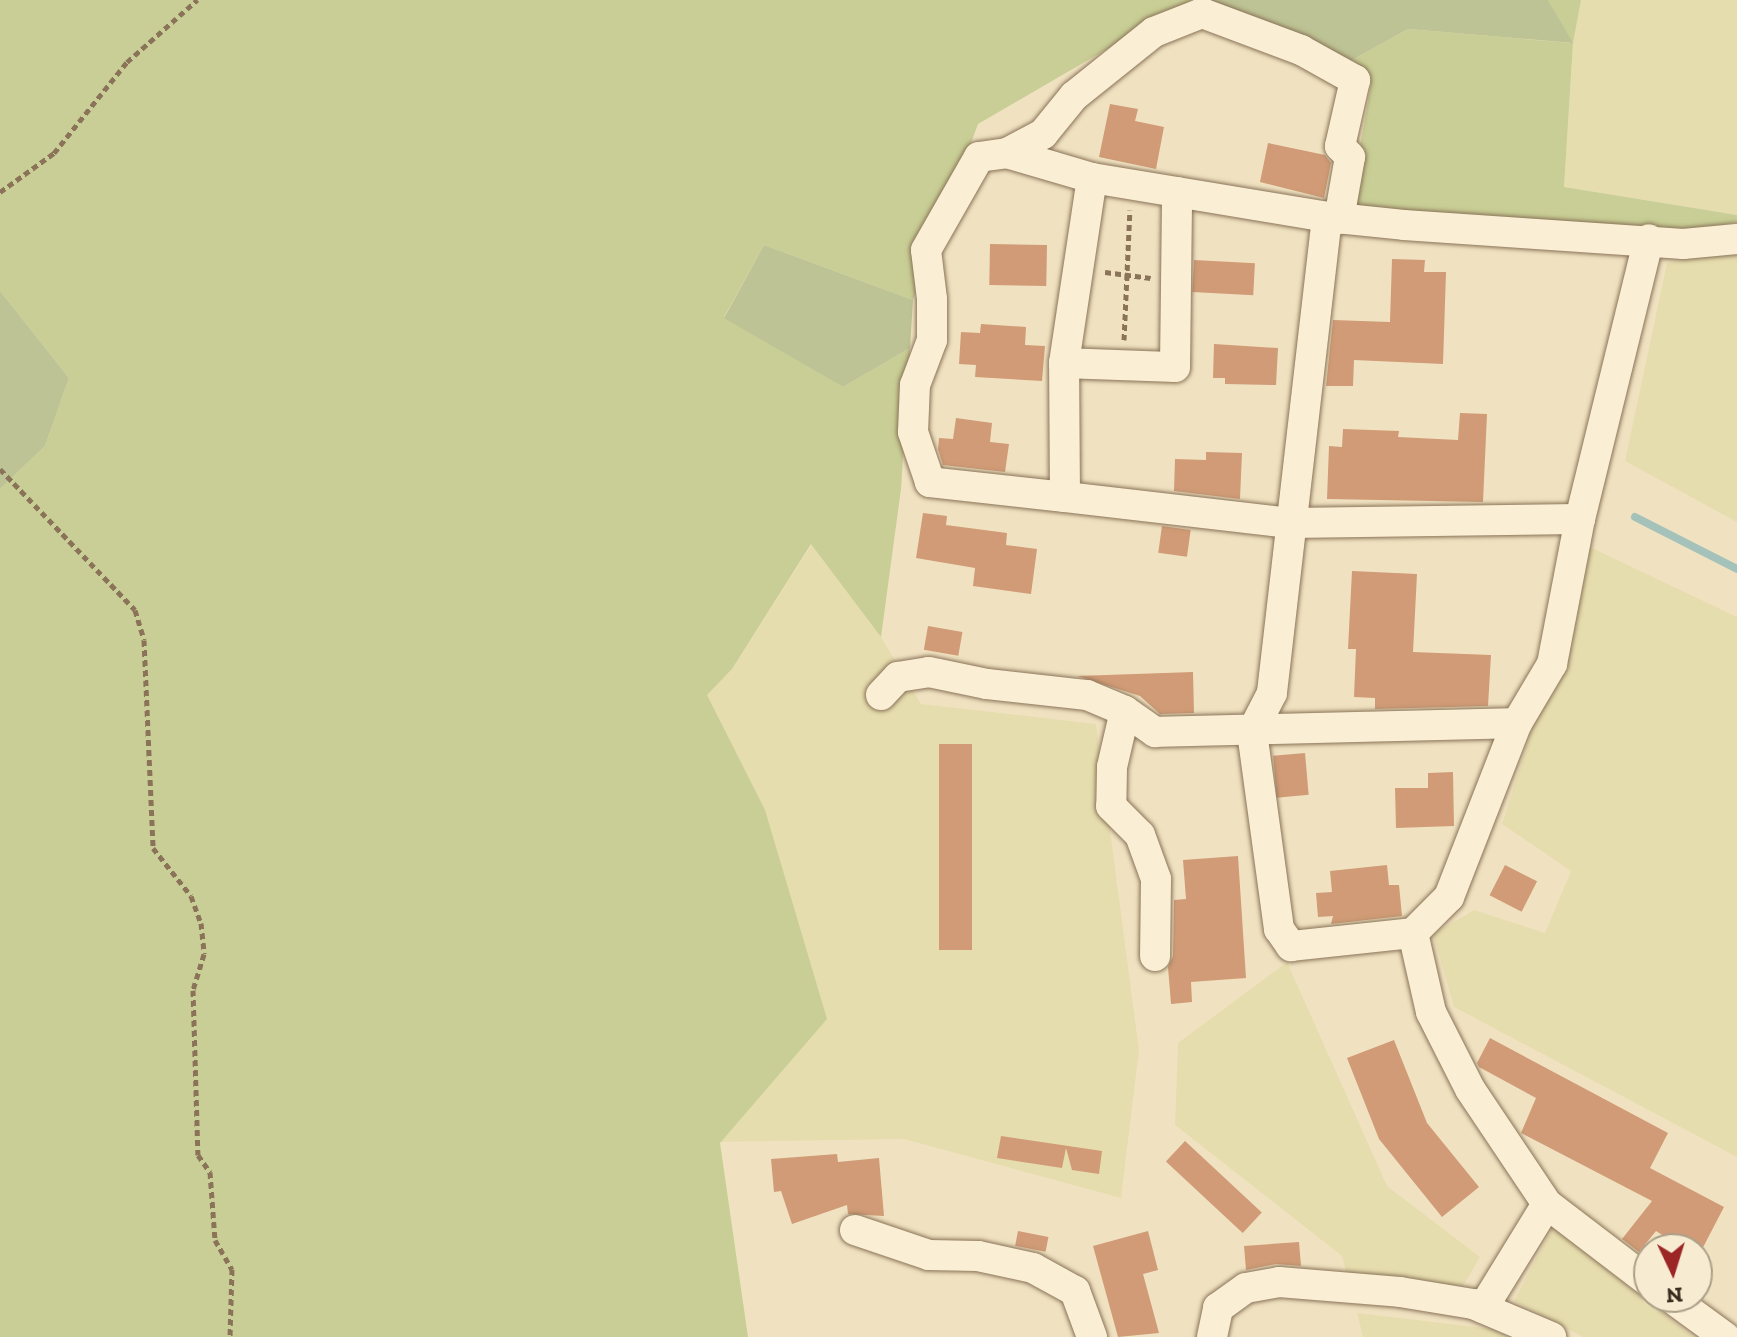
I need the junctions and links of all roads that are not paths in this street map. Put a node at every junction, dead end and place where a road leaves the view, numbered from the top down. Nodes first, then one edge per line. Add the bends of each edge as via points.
1 (1007, 153) junction
2 (1092, 178) junction
3 (1177, 192) junction
4 (1333, 218) junction
5 (1649, 239) junction
6 (1737, 239) edge
7 (1064, 363) junction
8 (1065, 497) junction
9 (1580, 519) junction
10 (1290, 523) junction
11 (881, 695) dead end
12 (1125, 711) junction
13 (1517, 723) junction
14 (1252, 732) junction
15 (1413, 933) junction
16 (1155, 956) dead end
17 (1547, 1204) junction
18 (855, 1230) dead end
19 (1633, 1270) edge
20 (1483, 1308) junction
21 (1692, 1313) edge
22 (1092, 1337) edge
23 (1212, 1337) edge
24 (1551, 1337) edge
25 (1725, 1337) edge

1 - 2 street
1 - 4 street via 1043,134 1074,96 1154,32 1202,13 1301,50 1355,80 1340,146 1350,157
1 - 8 street via 979,157 926,250 932,340 915,385 913,432 930,482
2 - 3 street
2 - 7 street
3 - 4 street
3 - 7 street via 1175,367
4 - 5 street
4 - 10 street
5 - 6 street via 1683,244
5 - 9 street
7 - 8 street
8 - 10 street
9 - 10 street
9 - 13 street via 1552,664
10 - 14 street via 1272,693
11 - 12 street via 898,677 929,672 1087,695
12 - 14 street via 1155,732
12 - 16 street via 1112,767 1111,806 1140,835 1156,879
13 - 14 street
13 - 15 street via 1449,897
14 - 15 street via 1279,929 1291,946
15 - 17 street via 1431,1012 1470,1089
17 - 19 street
17 - 20 street
18 - 22 street via 929,1255 978,1256 1033,1268 1075,1291
20 - 23 street via 1400,1292 1279,1282 1246,1288 1218,1308
20 - 24 street
21 - 25 street

